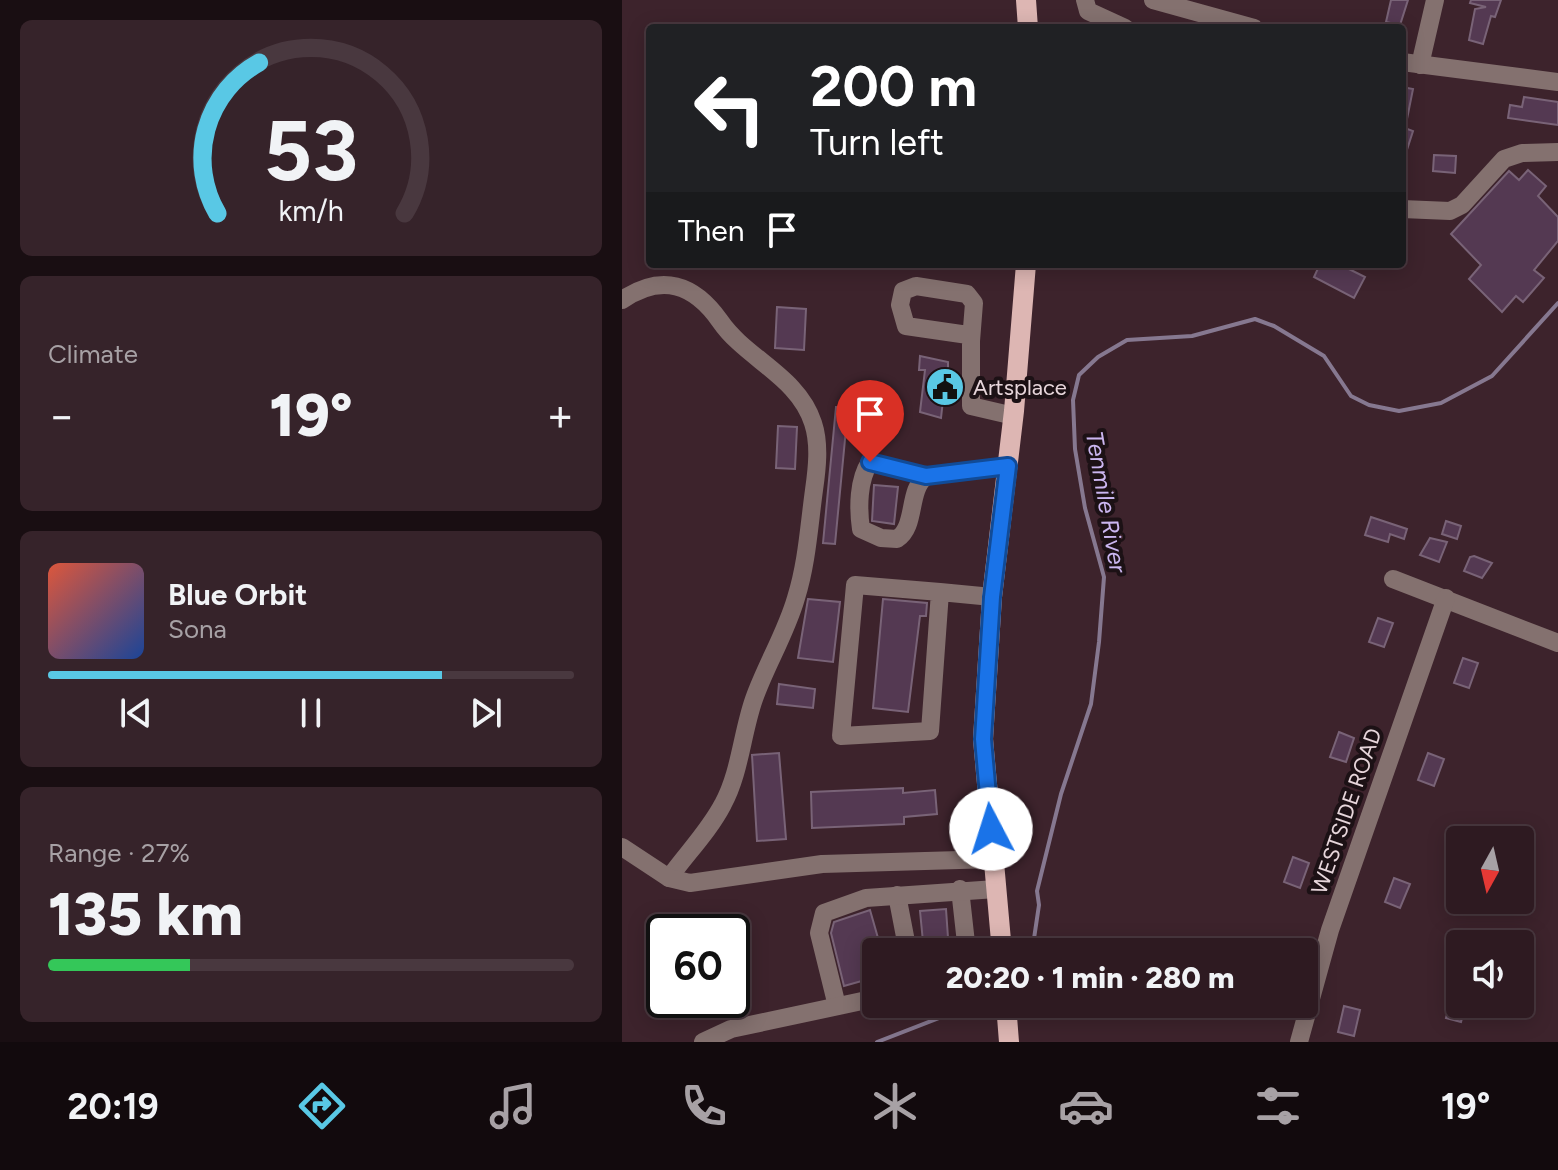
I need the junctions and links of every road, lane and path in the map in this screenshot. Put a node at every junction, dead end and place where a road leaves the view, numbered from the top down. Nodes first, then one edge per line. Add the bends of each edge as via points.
1 (1026, 0) edge
2 (1085, 0) edge
3 (1153, 0) edge
4 (1435, 0) edge
5 (1207, 7) edge
6 (1028, 24) edge
7 (1116, 24) edge
8 (1245, 24) edge
9 (1411, 63) edge
10 (1558, 82) edge
11 (1558, 152) edge
12 (1406, 209) edge
13 (1026, 268) edge
14 (622, 300) edge
15 (971, 341) dead end
16 (1014, 416) junction
17 (1008, 466) junction
18 (926, 476) junction
19 (1393, 579) dead end
20 (940, 592) junction
21 (992, 597) junction
22 (1446, 598) junction
23 (1558, 643) edge
24 (622, 847) edge
25 (994, 859) junction
26 (669, 878) junction
27 (960, 889) junction
28 (996, 889) junction
29 (897, 895) junction
30 (905, 938) edge
31 (965, 938) edge
32 (1001, 938) edge
33 (862, 1001) edge
34 (837, 1006) junction
35 (1007, 1018) edge
36 (703, 1042) edge
37 (1009, 1042) edge
38 (1299, 1042) edge

1 - 6 main road
2 - 7 street via 1088,11
3 - 5 street
4 - 9 street
5 - 8 street
9 - 10 street
11 - 12 street via 1504,159 1462,205 1450,211
13 - 16 main road
14 - 26 street via 645,287 667,286 688,289 706,301 723,325 774,368 804,404 814,424 818,463 808,550 796,598 755,697 725,801
15 - 16 street via 971,406
16 - 17 main road
17 - 18 street
17 - 21 main road
18 - 18 street via 915,491 902,536 881,538 861,529 858,513 870,462
19 - 22 street
20 - 20 street via 930,731 841,736 855,585
20 - 21 street
21 - 25 main road via 983,739
22 - 23 street
22 - 38 street, WESTSIDE ROAD via 1330,930
24 - 26 street
25 - 26 street via 822,864 690,883
25 - 28 main road
27 - 28 street
27 - 29 street
27 - 31 street
28 - 32 main road
29 - 30 street
29 - 34 street via 866,898 824,913 819,933
33 - 34 street
34 - 36 street via 731,1029
35 - 37 main road

